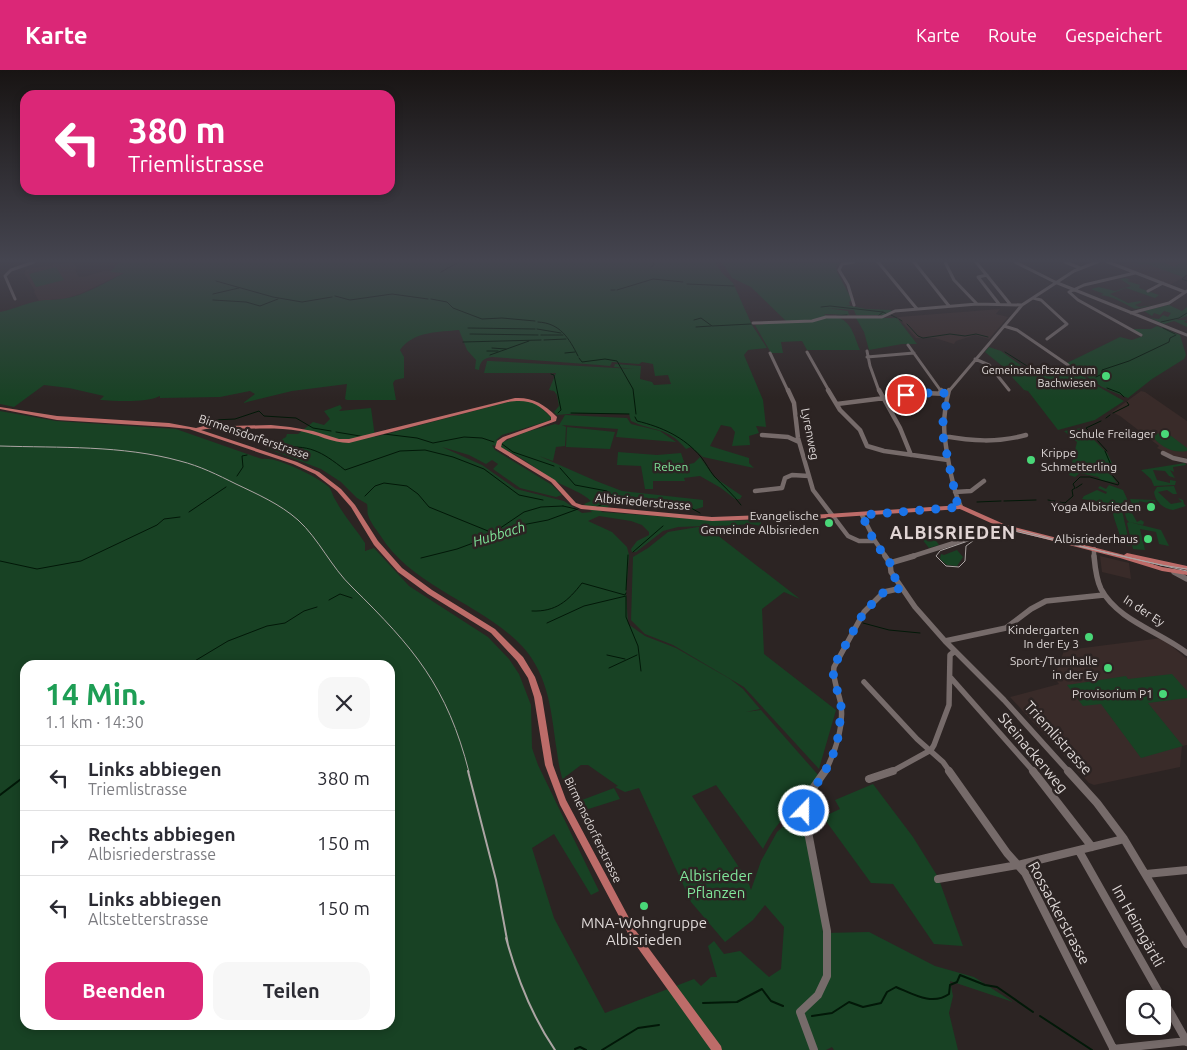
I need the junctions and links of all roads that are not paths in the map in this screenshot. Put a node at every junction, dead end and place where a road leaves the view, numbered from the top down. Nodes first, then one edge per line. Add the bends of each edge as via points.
1 (931, 308) edge
2 (1020, 308) edge
3 (1049, 308) edge
4 (1092, 308) edge
5 (1117, 308) edge
6 (1151, 308) edge
7 (917, 309) joint
8 (1130, 313) junction
9 (753, 323) dead end
10 (1004, 326) junction
11 (1141, 336) dead end
12 (1187, 336) edge
13 (1047, 339) dead end
14 (908, 345) dead end
15 (867, 351) dead end
16 (807, 352) dead end
17 (770, 353) dead end
18 (914, 353) junction
19 (867, 357) junction
20 (975, 359) junction
21 (1068, 365) dead end
22 (1009, 390) dead end
23 (940, 392) junction
24 (948, 394) junction
25 (883, 399) junction
26 (837, 404) junction
27 (0, 408) edge
28 (196, 430) junction
29 (762, 435) dead end
30 (1026, 435) dead end
31 (943, 436) junction
32 (799, 442) junction
33 (1163, 453) dead end
34 (911, 455) junction
35 (948, 460) junction
36 (1187, 461) edge
37 (809, 476) junction
38 (984, 480) dead end
39 (755, 492) dead end
40 (955, 492) junction
41 (961, 507) junction
42 (862, 515) junction
43 (833, 516) junction
44 (1004, 528) junction
45 (874, 541) junction
46 (1094, 549) junction
47 (1120, 556) junction
48 (890, 563) junction
49 (1187, 568) edge
50 (1174, 572) junction
51 (1187, 573) edge
52 (1187, 579) edge
53 (902, 588) junction
54 (1104, 595) junction
55 (944, 642) junction
56 (1185, 650) edge
57 (955, 651) junction
58 (951, 678) junction
59 (864, 682) dead end
60 (931, 750) junction
61 (869, 779) dead end
62 (1124, 838) junction
63 (1092, 847) junction
64 (1079, 851) junction
65 (1018, 865) junction
66 (1187, 870) edge
67 (1146, 874) junction
68 (938, 879) dead end
69 (1187, 944) edge
70 (1187, 1041) edge
71 (1114, 1049) edge
72 (717, 1050) edge
73 (814, 1050) edge

1 - 7 street
2 - 10 street
3 - 13 street via 1067,324
4 - 11 street
5 - 8 street
6 - 8 street
7 - 9 street via 882,317 826,317 812,321
8 - 12 street
10 - 20 street
10 - 21 street via 1017,330
14 - 18 street
15 - 19 street
16 - 26 street
17 - 32 street, Lyrenweg via 794,403
18 - 19 street
18 - 23 street
19 - 25 street via 871,375
20 - 22 street via 989,366
20 - 24 street
23 - 24 street
23 - 25 street
24 - 31 street
25 - 26 street
25 - 34 street via 904,432
26 - 34 street via 860,430 867,446
27 - 28 main road, Birmensdorferstrasse via 57,418 169,425
28 - 43 main road, Albisriederstrasse via 207,426 276,426 349,441 508,400 526,399 543,405 554,420 505,438 498,443 498,448 556,484 578,506 712,519 767,517 793,520
28 - 72 main road, Birmensdorferstrasse via 295,463 325,478 347,497 376,543 400,570 493,631 516,654 531,677 538,697 549,764 563,802 633,934
29 - 32 street via 788,437
30 - 31 street via 989,443
31 - 35 street
32 - 37 street, Lyrenweg
33 - 36 street
34 - 35 street
35 - 40 street
37 - 39 street via 788,476 782,488
37 - 43 street, Lyrenweg via 813,490
38 - 40 street via 970,492
40 - 41 street
41 - 42 main road, Albisriederstrasse
41 - 44 main road
42 - 43 main road, Albisriederstrasse
42 - 45 street, Triemlistrasse
43 - 45 street, Lyrenweg via 848,536 859,541
44 - 46 main road
44 - 48 street
45 - 48 street, Triemlistrasse
46 - 47 main road
46 - 54 street, In der Ey via 1096,575
47 - 49 main road
47 - 50 main road
48 - 53 street, Triemlistrasse via 891,572
50 - 51 main road
50 - 52 street
53 - 55 street, Triemlistrasse
53 - 73 street via 884,592 864,612 836,662 833,673 841,706 839,734 832,758 811,791 804,811 826,926 828,954 825,984 800,1012
54 - 55 street via 1046,601 1031,608 1006,628
54 - 56 street, In der Ey via 1125,614
55 - 57 street, Triemlistrasse
57 - 58 street via 950,655
57 - 62 street, Triemlistrasse via 1089,792
58 - 60 street via 949,704
58 - 63 street, Steinackerweg via 1022,756
59 - 60 street, Rossackerstrasse
60 - 61 street via 875,779
60 - 65 street, Rossackerstrasse
62 - 63 street
62 - 67 street, Triemlistrasse
63 - 64 street
64 - 65 street
64 - 70 street, Im Heimgärtli
65 - 68 street
65 - 71 street, Rossackerstrasse via 1025,873
66 - 67 street
67 - 69 street, Triemlistrasse
70 - 71 street

